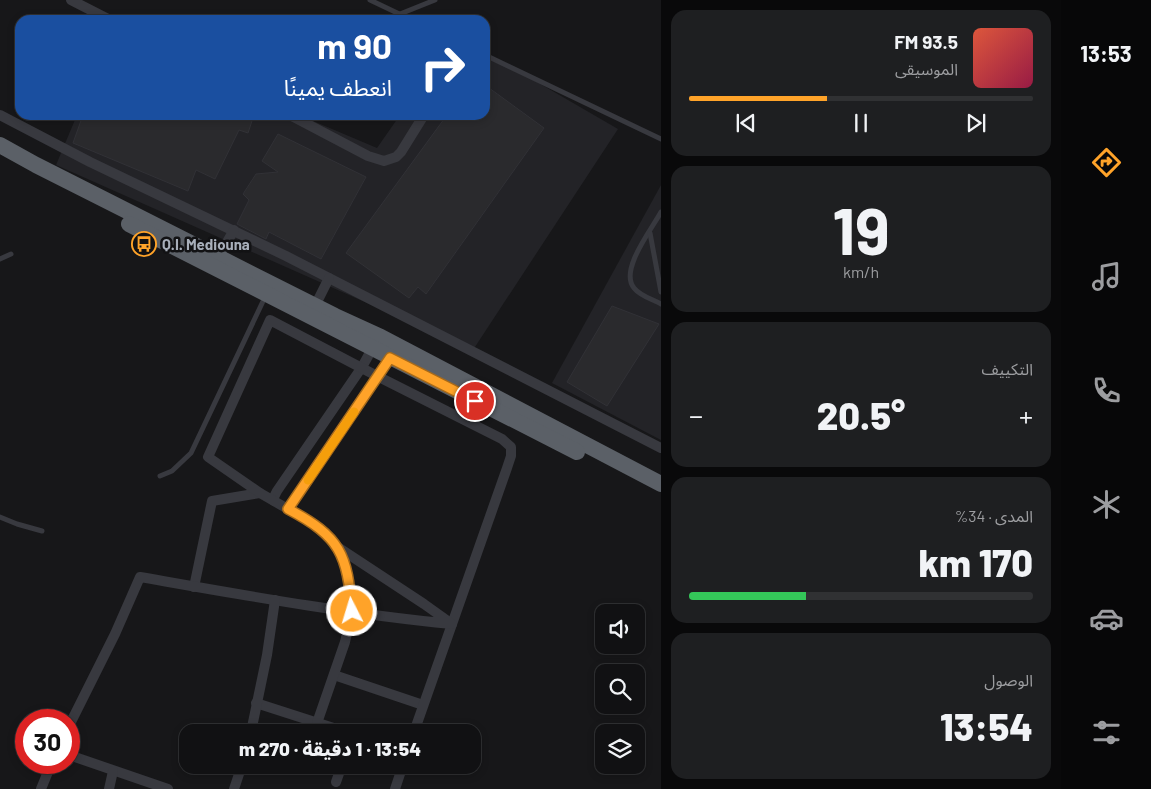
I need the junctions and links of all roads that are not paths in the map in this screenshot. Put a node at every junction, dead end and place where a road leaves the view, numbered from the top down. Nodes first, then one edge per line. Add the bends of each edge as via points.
1 (71, 0) edge
2 (370, 0) edge
3 (435, 0) edge
4 (400, 14) joint
5 (100, 15) edge
6 (490, 57) edge
7 (0, 115) edge
8 (300, 120) edge
9 (421, 120) edge
10 (661, 139) edge
11 (0, 145) edge
12 (0, 157) edge
13 (661, 212) edge
14 (234, 230) junction
15 (650, 232) junction
16 (11, 254) dead end
17 (219, 256) junction
18 (0, 259) edge
19 (329, 278) junction
20 (661, 292) edge
21 (266, 295) junction
22 (661, 304) edge
23 (316, 306) junction
24 (372, 348) junction
25 (390, 358) junction
26 (362, 367) junction
27 (377, 376) junction
28 (322, 427) junction
29 (337, 438) junction
30 (661, 448) edge
31 (160, 476) dead end
32 (661, 484) edge
33 (260, 493) junction
34 (661, 496) edge
35 (274, 501) junction
36 (288, 509) junction
37 (0, 518) edge
38 (42, 531) dead end
39 (339, 548) junction
40 (194, 586) junction
41 (275, 600) junction
42 (352, 611) junction
43 (452, 624) junction
44 (334, 675) junction
45 (256, 703) junction
46 (423, 705) junction
47 (78, 709) edge
48 (317, 723) junction
49 (252, 724) edge
50 (320, 724) edge
51 (417, 724) edge
52 (80, 759) edge
53 (113, 771) junction
54 (47, 774) edge
55 (239, 774) edge
56 (339, 774) edge
57 (400, 774) edge
58 (336, 782) dead end
59 (41, 789) edge
60 (109, 789) edge
61 (168, 789) edge
62 (234, 789) edge
63 (395, 789) edge

1 - 5 street
2 - 4 lane
3 - 4 lane
6 - 10 lane
7 - 14 street
8 - 9 street via 384,162 401,152
11 - 17 highway
12 - 21 highway
13 - 15 lane
14 - 17 street
14 - 19 street
15 - 20 lane
15 - 22 lane via 632,262 630,277 635,289
16 - 18 lane
17 - 23 highway
19 - 23 street
19 - 30 street
21 - 24 highway
21 - 31 lane via 192,453
23 - 32 highway
24 - 25 highway
24 - 26 street
25 - 27 street
25 - 34 highway
26 - 27 street
26 - 28 street
26 - 33 street via 270,320 208,457
27 - 29 street
27 - 43 street via 502,439 511,447 507,468
28 - 29 street
28 - 35 street via 277,491
29 - 36 street
33 - 35 street
33 - 40 street via 212,501
35 - 36 street
36 - 39 street via 314,524
37 - 38 lane
39 - 42 street via 348,572
39 - 43 street
40 - 41 street
40 - 47 street via 140,577
41 - 42 street
41 - 45 street
42 - 43 street
42 - 44 street
43 - 46 street
44 - 46 street
44 - 48 street
45 - 48 street
45 - 49 street
46 - 51 street
48 - 50 street
52 - 53 street
53 - 60 street
53 - 61 street
54 - 59 street
55 - 62 street
56 - 58 street
57 - 63 street

